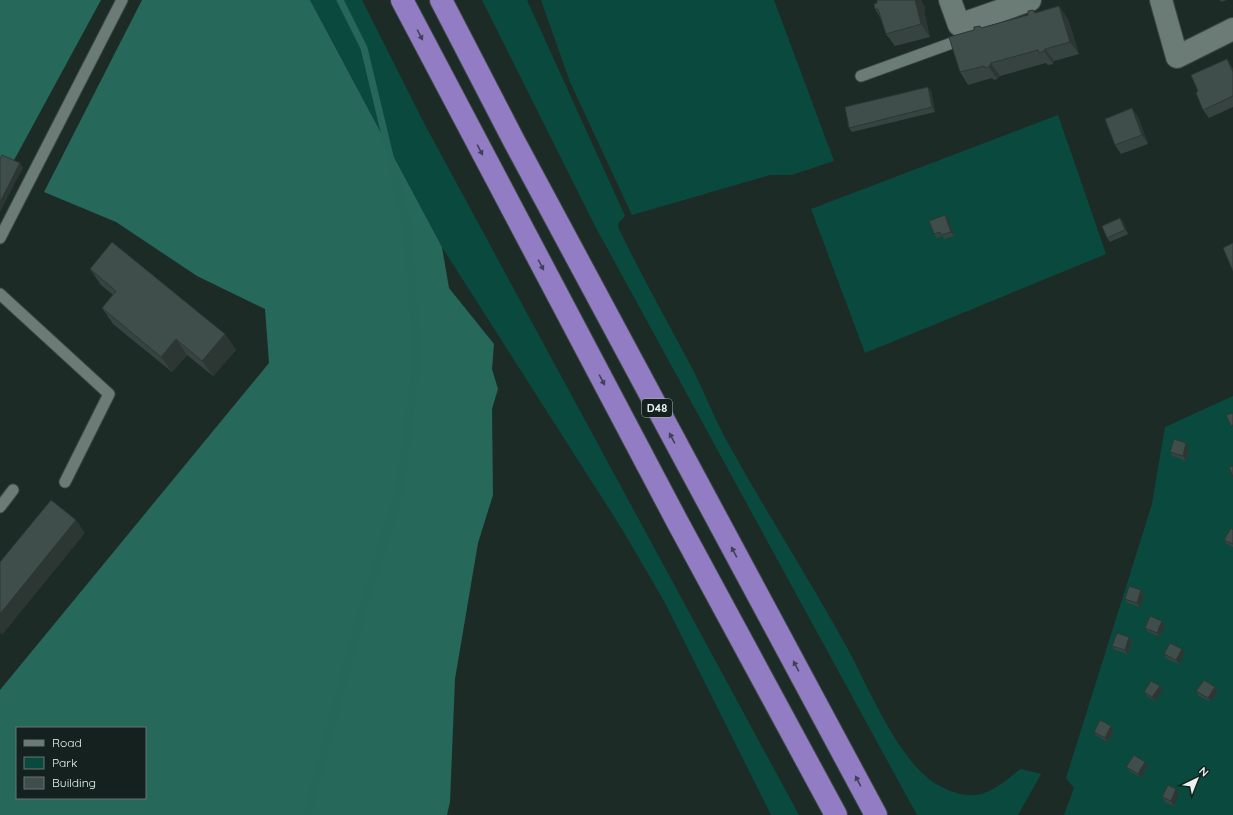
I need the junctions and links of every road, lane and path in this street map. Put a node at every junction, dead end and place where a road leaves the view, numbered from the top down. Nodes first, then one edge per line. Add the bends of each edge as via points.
1 (122, 0) edge
2 (402, 0) edge
3 (441, 0) edge
4 (950, 0) edge
5 (1030, 0) edge
6 (1161, 0) edge
7 (958, 25) junction
8 (1233, 29) edge
9 (861, 76) dead end
10 (0, 238) edge
11 (0, 294) edge
12 (66, 482) dead end
13 (13, 490) dead end
14 (0, 508) edge
15 (836, 815) edge
16 (876, 815) edge

1 - 10 lane
2 -> 15 highway, D48 via 678,523
16 -> 3 highway, D48 via 577,260
4 - 7 street
5 - 7 street
6 - 8 street via 1177,57
7 - 9 lane via 963,40
11 - 12 lane via 109,394
13 - 14 lane

